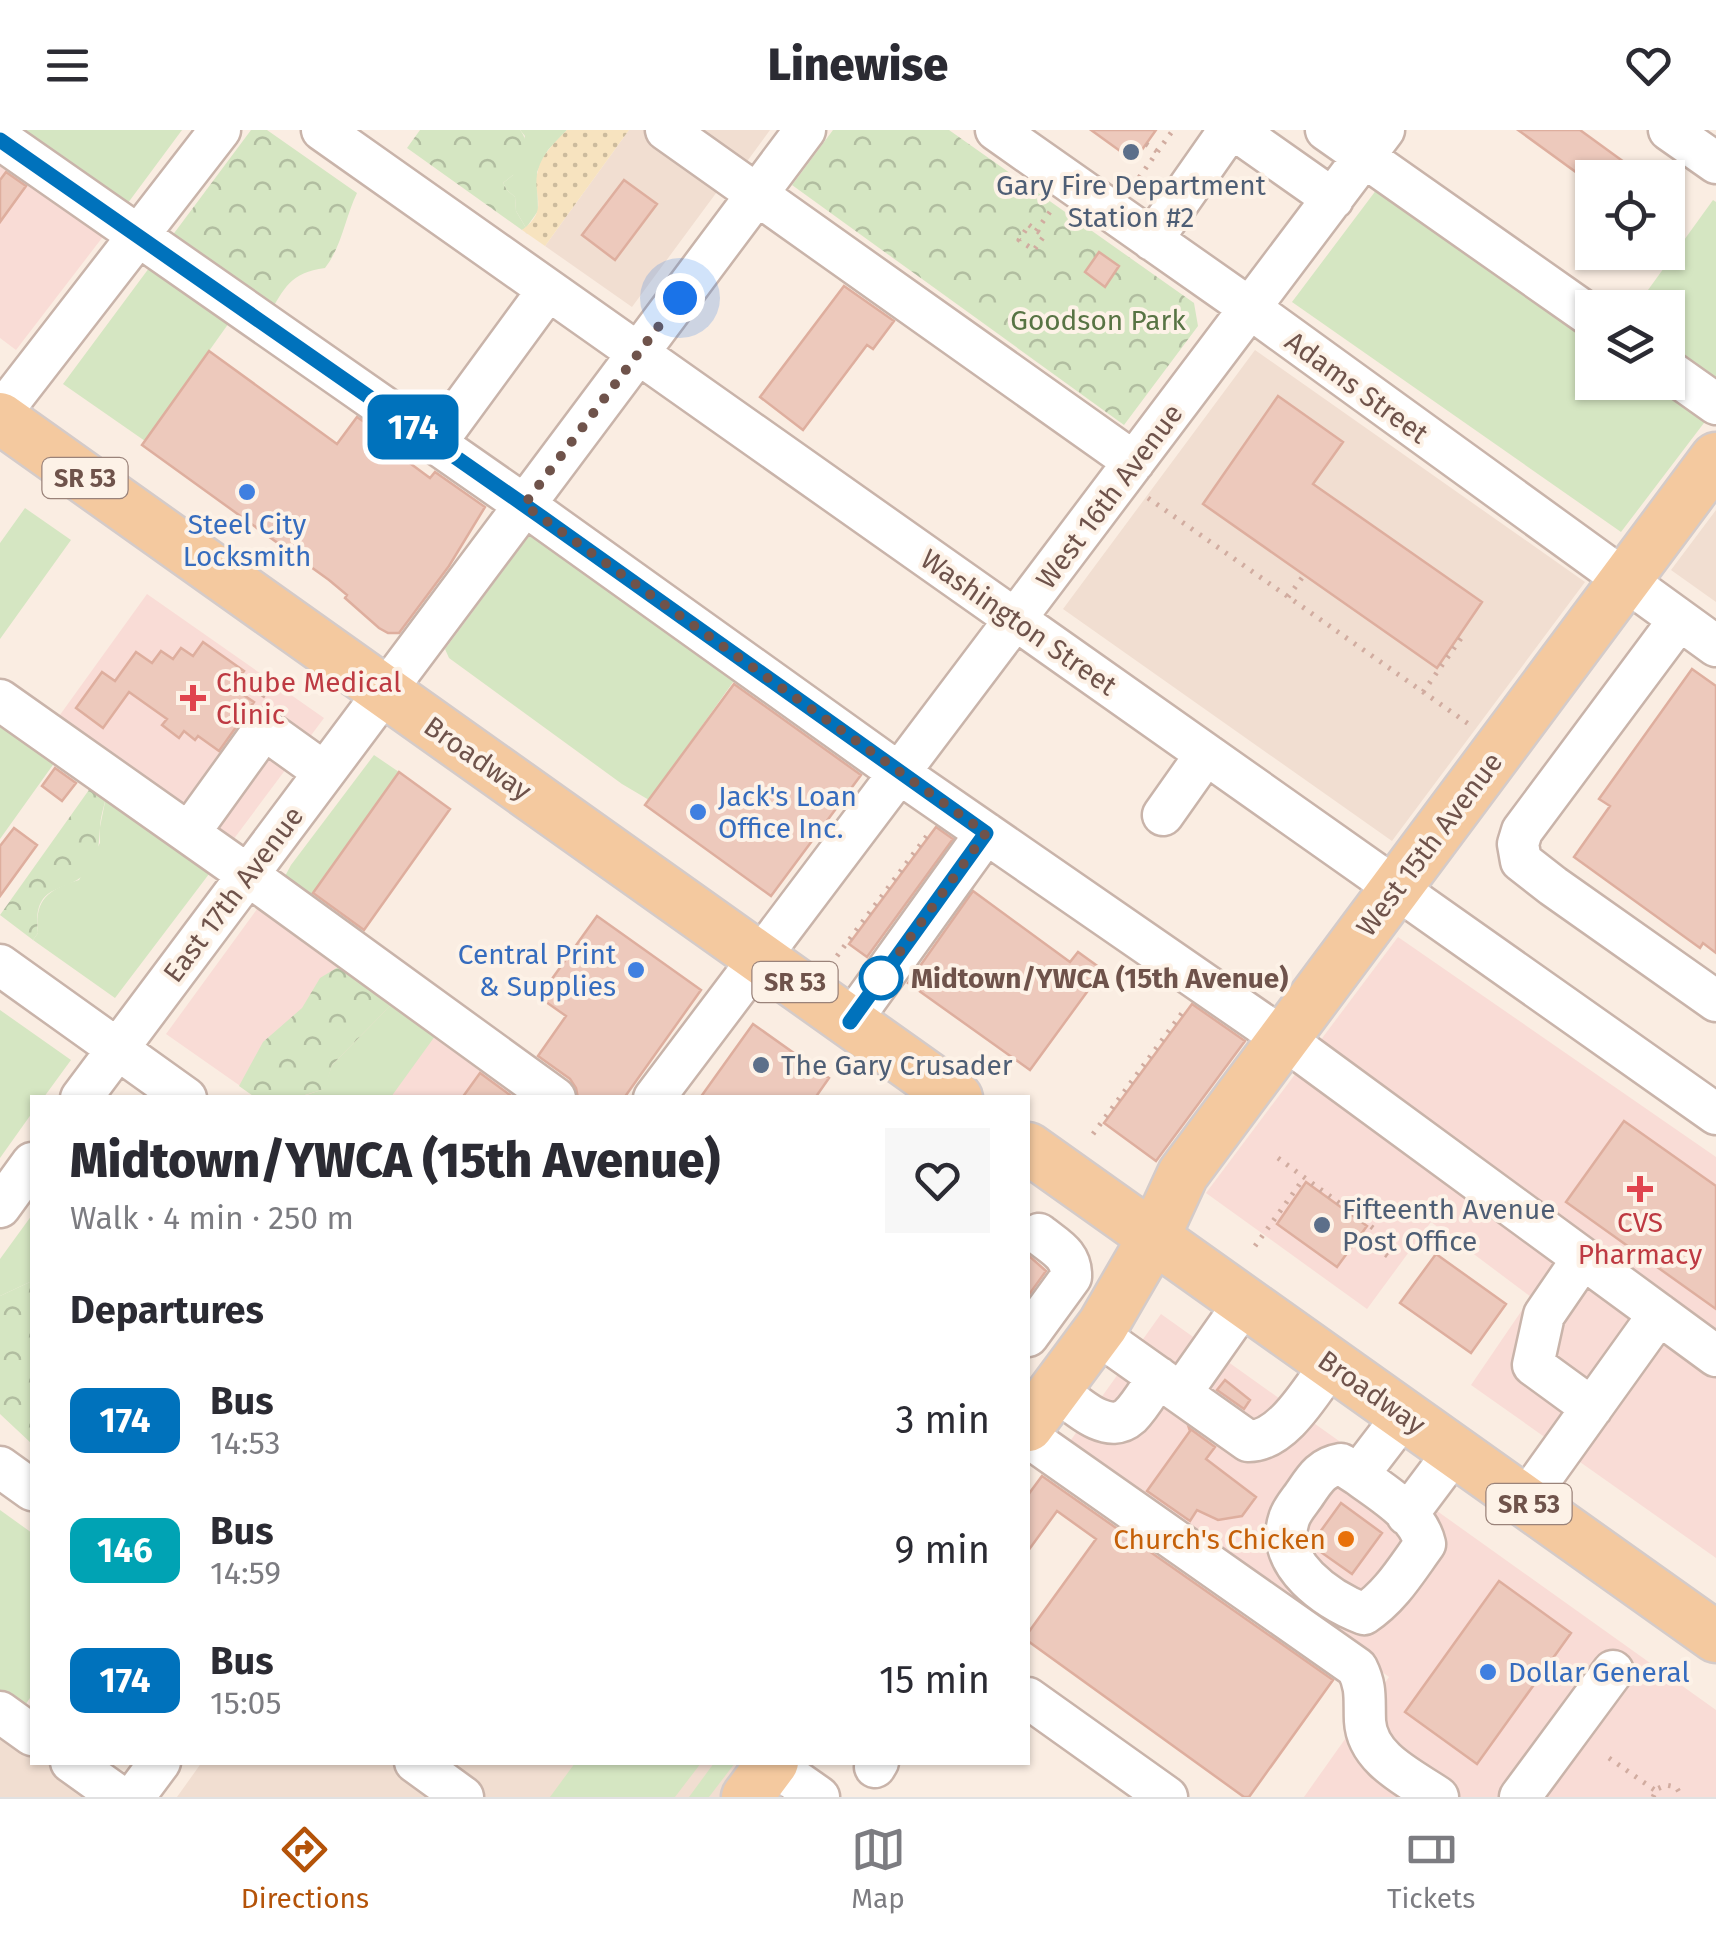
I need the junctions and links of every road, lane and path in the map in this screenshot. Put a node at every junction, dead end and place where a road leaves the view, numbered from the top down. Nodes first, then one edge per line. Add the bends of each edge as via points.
1 (220, 130) edge
2 (322, 130) edge
3 (666, 130) edge
4 (804, 130) edge
5 (996, 130) edge
6 (1174, 130) edge
7 (1232, 130) edge
8 (1326, 130) edge
9 (1669, 130) edge
10 (0, 140) edge
11 (1375, 143) edge
12 (1146, 144) dead end
13 (1712, 151) edge
14 (1158, 152) junction
15 (1129, 193) dead end
16 (757, 194) junction
17 (1332, 199) junction
18 (1057, 202) dead end
19 (1036, 231) junction
20 (138, 236) junction
21 (1152, 240) junction
22 (548, 290) junction
23 (1575, 303) edge
24 (1251, 309) junction
25 (638, 354) junction
26 (1685, 382) edge
27 (1716, 404) edge
28 (0, 416) edge
29 (436, 444) junction
30 (1716, 458) edge
31 (1138, 478) junction
32 (524, 505) junction
33 (1304, 575) dead end
34 (1625, 582) junction
35 (1288, 597) junction
36 (1015, 619) junction
37 (1679, 620) junction
38 (1460, 635) dead end
39 (1716, 646) edge
40 (384, 691) junction
41 (1422, 692) junction
42 (0, 700) edge
43 (1479, 732) dead end
44 (1206, 754) junction
45 (324, 772) junction
46 (898, 773) junction
47 (948, 807) junction
48 (1163, 814) dead end
49 (189, 833) junction
50 (986, 833) junction
51 (248, 874) junction
52 (1396, 888) junction
53 (759, 956) junction
54 (837, 956) dead end
55 (1243, 964) dead end
56 (0, 966) edge
57 (1194, 997) dead end
58 (1716, 1001) edge
59 (1236, 1006) junction
60 (850, 1022) junction
61 (1284, 1039) junction
62 (118, 1049) junction
63 (84, 1095) edge
64 (182, 1095) edge
65 (551, 1095) edge
66 (656, 1095) edge
67 (953, 1095) edge
68 (1716, 1114) edge
69 (1093, 1134) dead end
70 (1030, 1149) edge
71 (1278, 1158) dead end
72 (30, 1166) edge
73 (1304, 1178) junction
74 (1076, 1182) junction
75 (0, 1207) edge
76 (1154, 1237) junction
77 (1033, 1242) edge
78 (1255, 1246) dead end
79 (1389, 1257) dead end
80 (1583, 1258) junction
81 (1060, 1292) junction
82 (1245, 1302) junction
83 (1659, 1314) junction
84 (1100, 1330) junction
85 (1030, 1333) edge
86 (1716, 1356) edge
87 (1331, 1364) junction
88 (1169, 1385) junction
89 (1043, 1388) edge
90 (1592, 1408) junction
91 (1404, 1415) junction
92 (1030, 1438) edge
93 (1455, 1451) junction
94 (0, 1467) edge
95 (1358, 1475) junction
96 (30, 1489) edge
97 (1525, 1501) junction
98 (1408, 1514) junction
99 (1716, 1637) edge
100 (1613, 1671) dead end
101 (1030, 1699) edge
102 (0, 1712) edge
103 (30, 1734) edge
104 (1609, 1758) dead end
105 (75, 1765) edge
106 (158, 1765) edge
107 (418, 1765) edge
108 (764, 1775) edge
109 (1654, 1794) edge
110 (120, 1797) edge
111 (134, 1797) edge
112 (463, 1797) edge
113 (819, 1797) edge
114 (1167, 1797) edge
115 (1438, 1797) edge
116 (1520, 1797) edge
117 (1682, 1797) edge

1 - 20 street
2 - 22 street, Washington Street
3 - 16 street
4 - 16 street, East 17th Avenue
5 - 21 street, Adams Street
6 - 14 path
7 - 17 street
7 - 21 street
8 - 11 street
9 - 13 street
10 - 20 street
11 - 17 street, West 16th Avenue
11 - 23 street
12 - 14 path
14 - 15 path
16 - 25 street, East 17th Avenue
16 - 31 street
17 - 24 street, West 16th Avenue
18 - 19 path
19 - 19 path via 1029,226 1019,240 1034,250 1044,236
20 - 28 street
20 - 29 street
21 - 24 street, Adams Street
22 - 25 street, Washington Street
22 - 29 street
24 - 31 street, West 16th Avenue
24 - 34 street, Adams Street
25 - 32 street, East 17th Avenue
25 - 36 street, Washington Street
26 - 27 street
28 - 40 main road, Broadway / SR 53
29 - 32 street
30 - 34 main road, West 15th Avenue
31 - 35 path
31 - 36 street, West 16th Avenue
32 - 40 street, East 17th Avenue
32 - 46 street
33 - 35 path
34 - 37 street, Adams Street
34 - 52 main road, West 15th Avenue
35 - 41 path
36 - 44 street, Washington Street
36 - 46 street, West 16th Avenue
37 - 39 street, Adams Street
37 - 58 street via 1518,844 1522,861 1537,874
38 - 41 path
40 - 45 street, East 17th Avenue
40 - 53 main road, Broadway / SR 53
41 - 43 path
42 - 49 street
44 - 48 street
44 - 52 street, Washington Street
45 - 49 street via 264,729
45 - 51 street, East 17th Avenue
46 - 47 street
46 - 53 street, West 16th Avenue
47 - 50 street
47 - 54 path
49 - 51 street
50 - 59 street
50 - 60 street
51 - 62 street, East 17th Avenue
51 - 65 street
52 - 61 main road, West 15th Avenue
52 - 68 street, Washington Street
53 - 60 main road, Broadway / SR 53
53 - 66 street, West 16th Avenue
55 - 59 street via 1233,983
56 - 62 street
57 - 69 path
59 - 61 street
60 - 67 main road, Broadway / SR 53
61 - 76 main road, West 15th Avenue via 1183,1174
61 - 80 street
62 - 63 street, East 17th Avenue
62 - 64 street
70 - 74 main road, Broadway / SR 53
71 - 73 path
72 - 75 street
73 - 78 path
73 - 79 path via 1373,1228 1365,1240
74 - 76 main road, Broadway / SR 53
74 - 77 street
76 - 82 main road, Broadway / SR 53
76 - 84 main road, West 15th Avenue
77 - 81 street via 1068,1257 1071,1277
80 - 83 street
80 - 90 street via 1544,1316 1534,1365
81 - 84 street
81 - 85 street
82 - 87 main road, Broadway / SR 53
82 - 88 street
83 - 86 street
83 - 90 street
84 - 88 street
84 - 89 main road, West 15th Avenue
87 - 88 street via 1290,1418 1259,1441
87 - 91 main road, Broadway / SR 53
88 - 89 street via 1111,1424
90 - 97 street
91 - 93 main road, Broadway / SR 53
91 - 95 street
92 - 115 street via 1357,1668 1373,1749
93 - 97 main road, Broadway / SR 53
93 - 98 street
94 - 96 street
95 - 98 street
95 - 98 street via 1341,1464 1329,1466 1290,1517 1287,1535 1296,1569 1364,1614 1397,1584 1424,1544
97 - 99 main road, Broadway / SR 53
100 - 116 street
101 - 114 street
102 - 103 street
104 - 109 path
105 - 110 street
106 - 111 street
107 - 112 street
108 - 113 street
109 - 117 path via 1672,1785

